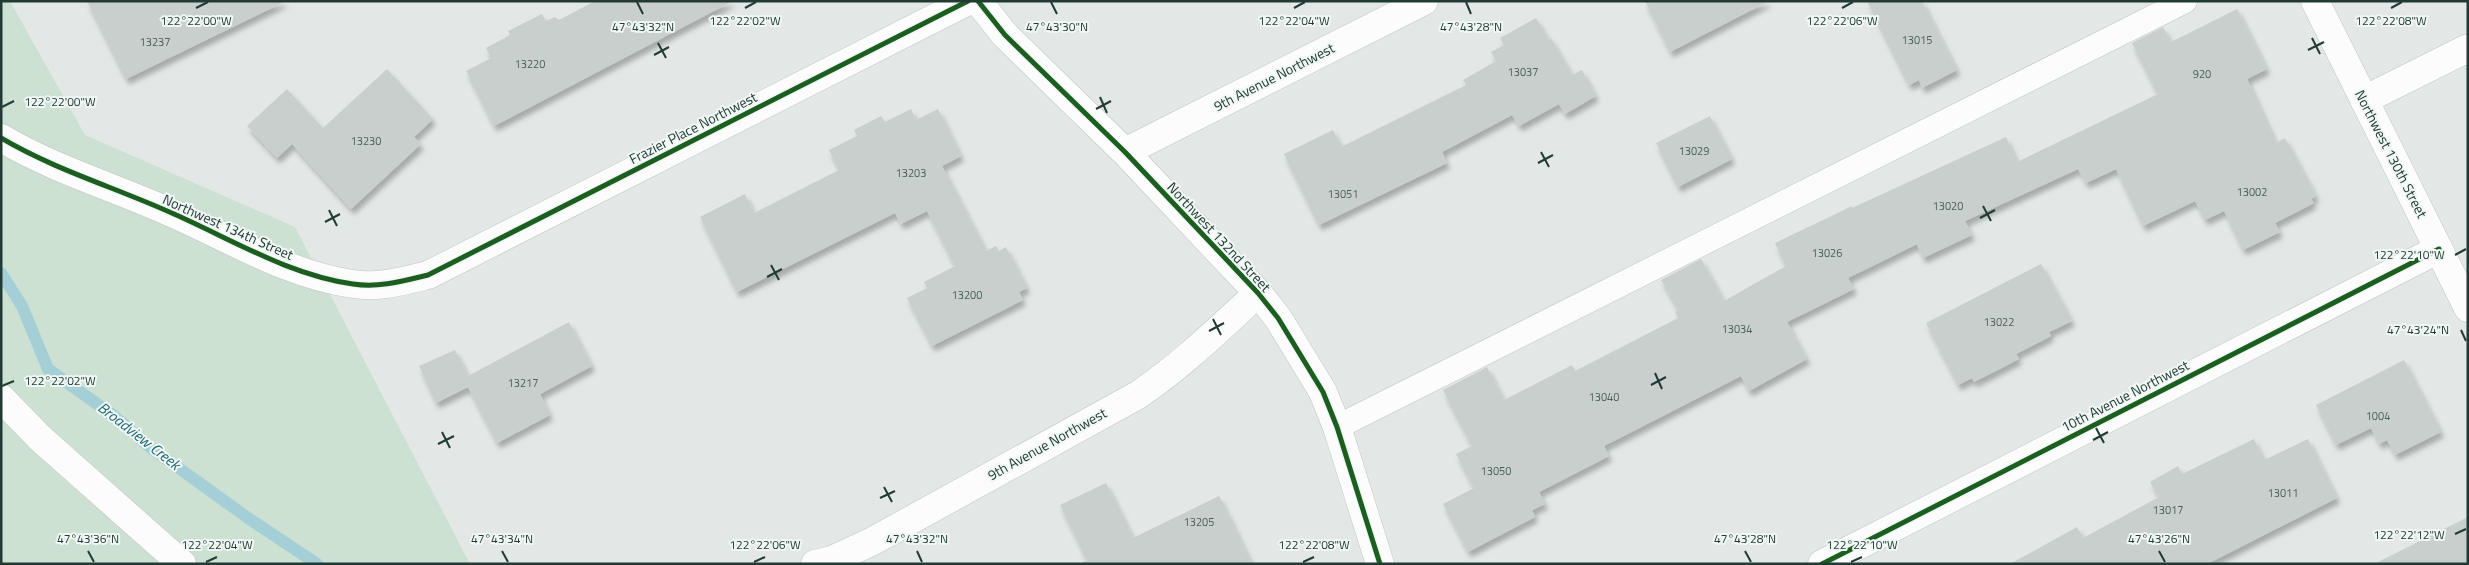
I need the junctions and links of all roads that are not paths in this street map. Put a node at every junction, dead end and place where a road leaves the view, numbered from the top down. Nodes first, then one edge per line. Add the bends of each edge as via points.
1 (968, 1) edge
2 (978, 1) edge
3 (1424, 1) edge
4 (2185, 1) edge
5 (2315, 1) edge
6 (2468, 48) edge
7 (2364, 100) junction
8 (1, 138) edge
9 (1125, 152) junction
10 (2438, 249) junction
11 (428, 276) joint
12 (1258, 293) junction
13 (2468, 308) edge
14 (1, 398) edge
15 (1338, 427) junction
16 (182, 564) edge
17 (816, 564) edge
18 (1380, 564) edge
19 (1822, 564) edge

1 - 11 street, Frazier Place Northwest
2 - 9 street, Northwest 132nd Street via 1005,35
3 - 9 street, 9th Avenue Northwest
4 - 15 lane
5 - 7 street, Northwest 130th Street
6 - 7 street
7 - 10 street, Northwest 130th Street
8 - 11 street, Northwest 134th Street via 316,277 355,284 390,284
9 - 12 street, Northwest 132nd Street
10 - 13 street, Northwest 130th Street
10 - 19 street, 10th Avenue Northwest
12 - 15 street, Northwest 132nd Street via 1301,354
12 - 17 street, 9th Avenue Northwest via 1198,350 1138,395 871,542
14 - 16 street via 40,438
15 - 18 street, Northwest 132nd Street

